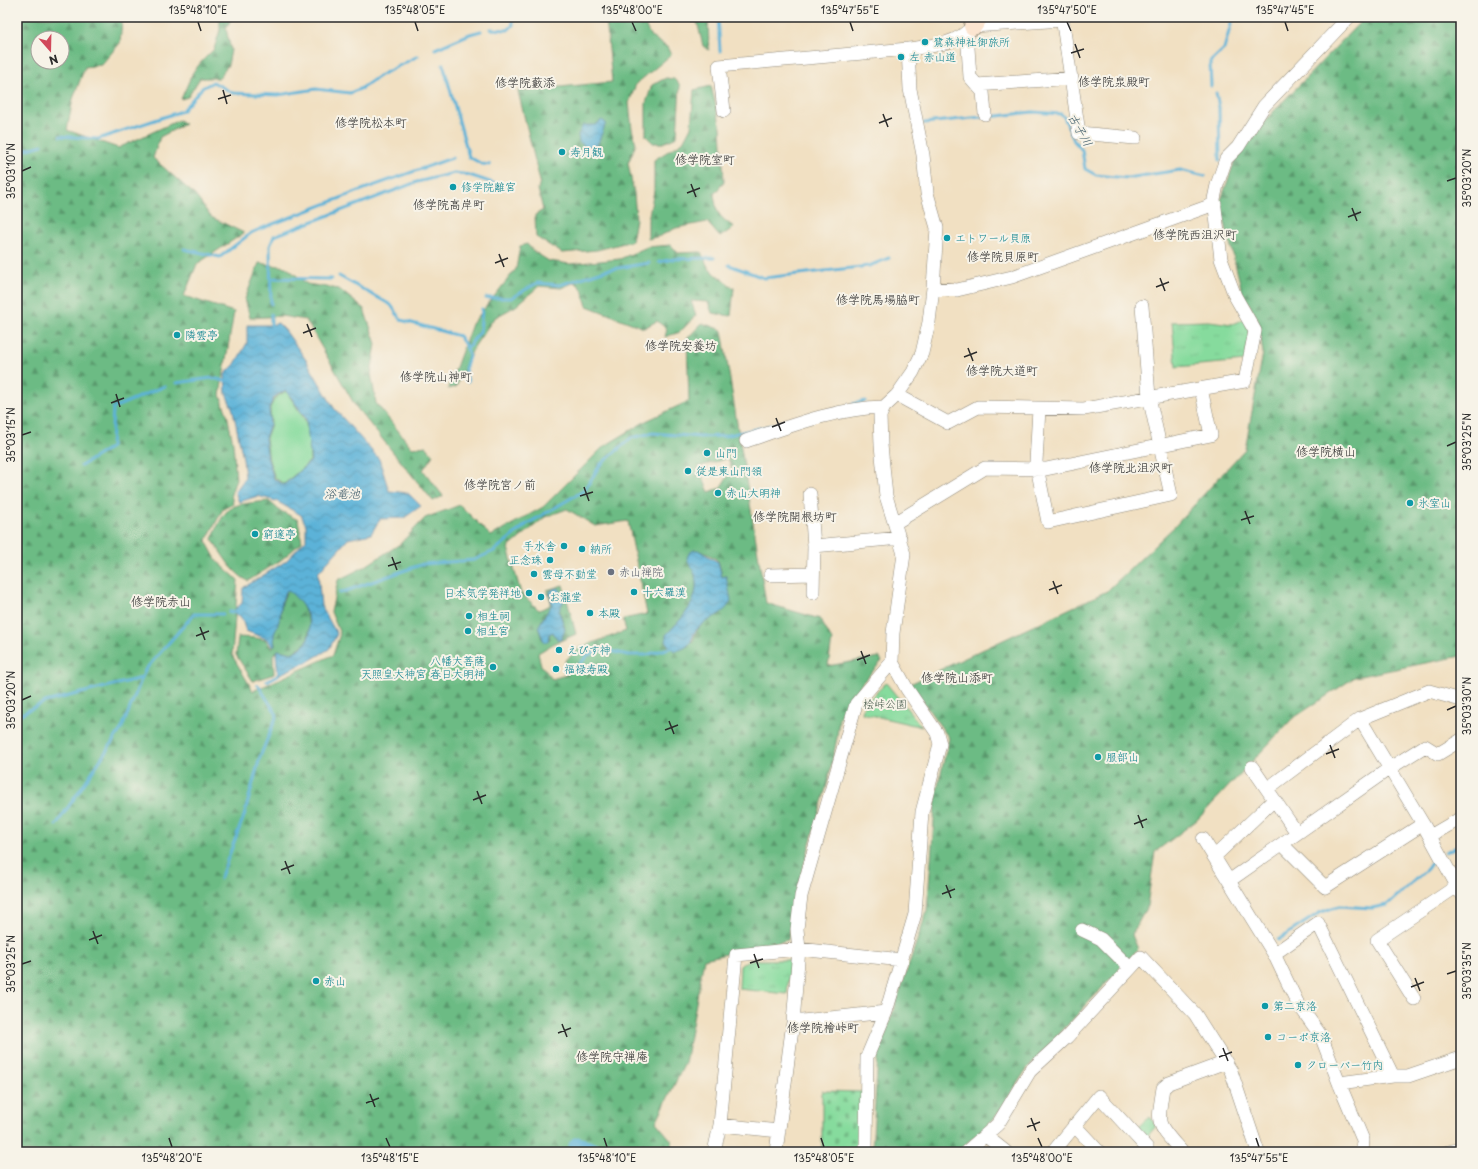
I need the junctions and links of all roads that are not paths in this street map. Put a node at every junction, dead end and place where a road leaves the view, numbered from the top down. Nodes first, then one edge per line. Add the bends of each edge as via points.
1 (1349, 17) edge
2 (1062, 19) edge
3 (973, 25) edge
4 (908, 49) junction
5 (1072, 78) junction
6 (977, 85) junction
7 (724, 111) dead end
8 (985, 114) dead end
9 (1135, 138) dead end
10 (1215, 204) junction
11 (933, 288) junction
12 (1142, 306) dead end
13 (1201, 389) junction
14 (898, 395) junction
15 (1150, 398) junction
16 (884, 407) junction
17 (1039, 409) junction
18 (746, 441) dead end
19 (1160, 447) junction
20 (1037, 468) junction
21 (810, 494) dead end
22 (895, 523) junction
23 (900, 538) junction
24 (814, 546) junction
25 (770, 574) dead end
26 (812, 574) junction
27 (813, 593) dead end
28 (892, 662) junction
29 (1461, 700) edge
30 (1360, 719) junction
31 (1461, 740) edge
32 (1252, 767) dead end
33 (1390, 768) junction
34 (1271, 795) junction
35 (1461, 818) edge
36 (1424, 824) junction
37 (1297, 833) junction
38 (1430, 836) junction
39 (1203, 839) dead end
40 (1282, 844) junction
41 (1214, 857) junction
42 (1229, 881) junction
43 (1459, 889) edge
44 (1082, 930) dead end
45 (799, 949) junction
46 (1274, 954) junction
47 (902, 960) junction
48 (1130, 968) junction
49 (1414, 1000) dead end
50 (886, 1012) junction
51 (793, 1022) junction
52 (1461, 1058) edge
53 (1226, 1062) junction
54 (1393, 1076) junction
55 (1339, 1083) junction
56 (720, 1125) junction
57 (1074, 1125) junction
58 (1160, 1127) junction
59 (780, 1131) junction
60 (986, 1136) junction
61 (1461, 1149) edge
62 (1146, 1150) edge
63 (714, 1152) edge
64 (776, 1152) edge
65 (866, 1152) edge
66 (966, 1152) edge
67 (1006, 1152) edge
68 (1052, 1152) edge
69 (1099, 1152) edge
70 (1182, 1152) edge
71 (1258, 1152) edge
72 (1362, 1152) edge
73 (1448, 1152) edge

1 - 10 street via 1264,106 1238,147 1226,159 1217,185
2 - 3 street
2 - 5 street
3 - 4 street via 957,40
3 - 6 street via 970,77
4 - 7 street via 719,66
4 - 11 street via 910,89 923,156 927,193 937,228
5 - 6 street
5 - 9 street via 1079,133
6 - 8 street via 983,92
10 - 11 street via 1012,278 957,290
10 - 13 street via 1221,259 1235,296 1255,331 1245,381
11 - 14 street via 922,353
12 - 15 street
13 - 15 street
13 - 19 street via 1211,435
14 - 16 street
14 - 17 street via 948,423 978,407
15 - 17 street via 1084,409
15 - 19 street
16 - 18 street via 852,410
16 - 22 street via 880,416 886,496
17 - 20 street
19 - 20 street via 1046,469
19 - 20 street via 1171,495 1048,522
20 - 22 street via 985,468
21 - 24 street
22 - 23 street
23 - 24 street
23 - 28 street via 904,563 893,633
24 - 26 street
25 - 26 street
26 - 27 street
28 - 45 street via 856,704 801,896 797,928
28 - 47 street via 937,733 940,744 922,812 915,914
29 - 30 street via 1429,691
30 - 33 street
30 - 34 street
31 - 33 street via 1438,754 1425,746
32 - 34 street
33 - 36 street
33 - 37 street
34 - 37 street
34 - 41 street
35 - 38 street
36 - 38 street
36 - 40 street via 1325,887
37 - 40 street
38 - 43 street
39 - 41 street
40 - 42 street
41 - 42 street
42 - 46 street
43 - 49 street via 1377,940
44 - 48 street via 1101,938
45 - 47 street
45 - 51 street
45 - 56 street via 736,956
46 - 54 street via 1318,923
46 - 55 street via 1296,1002 1321,1036
47 - 50 street
48 - 53 street via 1141,958 1195,1014
48 - 60 street via 1067,1037 1030,1071 998,1124
50 - 51 street
50 - 65 street via 867,1057
51 - 59 street
52 - 54 street via 1408,1076
53 - 58 street via 1169,1083 1163,1088 1158,1118
53 - 71 street
54 - 55 street
55 - 72 street via 1363,1140
56 - 59 street
56 - 63 street
57 - 62 street via 1099,1096
57 - 68 street
57 - 69 street
58 - 62 street
58 - 70 street
59 - 64 street
60 - 66 street
60 - 67 street
61 - 73 street

